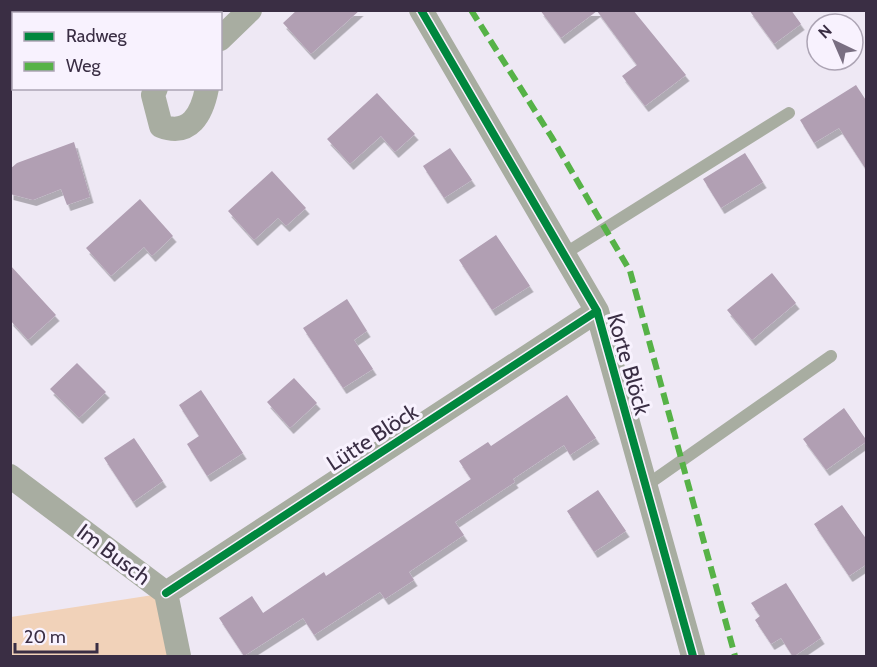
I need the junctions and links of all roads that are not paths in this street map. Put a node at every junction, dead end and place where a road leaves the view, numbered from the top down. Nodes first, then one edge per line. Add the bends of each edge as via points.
1 (250, 10) edge
2 (421, 10) edge
3 (222, 37) edge
4 (155, 90) edge
5 (206, 90) edge
6 (789, 113) dead end
7 (564, 254) junction
8 (597, 311) junction
9 (831, 356) dead end
10 (10, 476) edge
11 (644, 487) junction
12 (166, 593) junction
13 (179, 657) edge
14 (693, 657) edge

1 - 3 street
2 - 7 street, Korte Blöck
4 - 5 street via 160,126 173,131 190,125 200,113
6 - 7 lane
7 - 8 street, Korte Blöck
8 - 11 street, Korte Blöck
8 - 12 street, Lütte Blöck
9 - 11 lane
10 - 12 street, Im Busch
11 - 14 street, Korte Blöck
12 - 13 street, Im Busch

